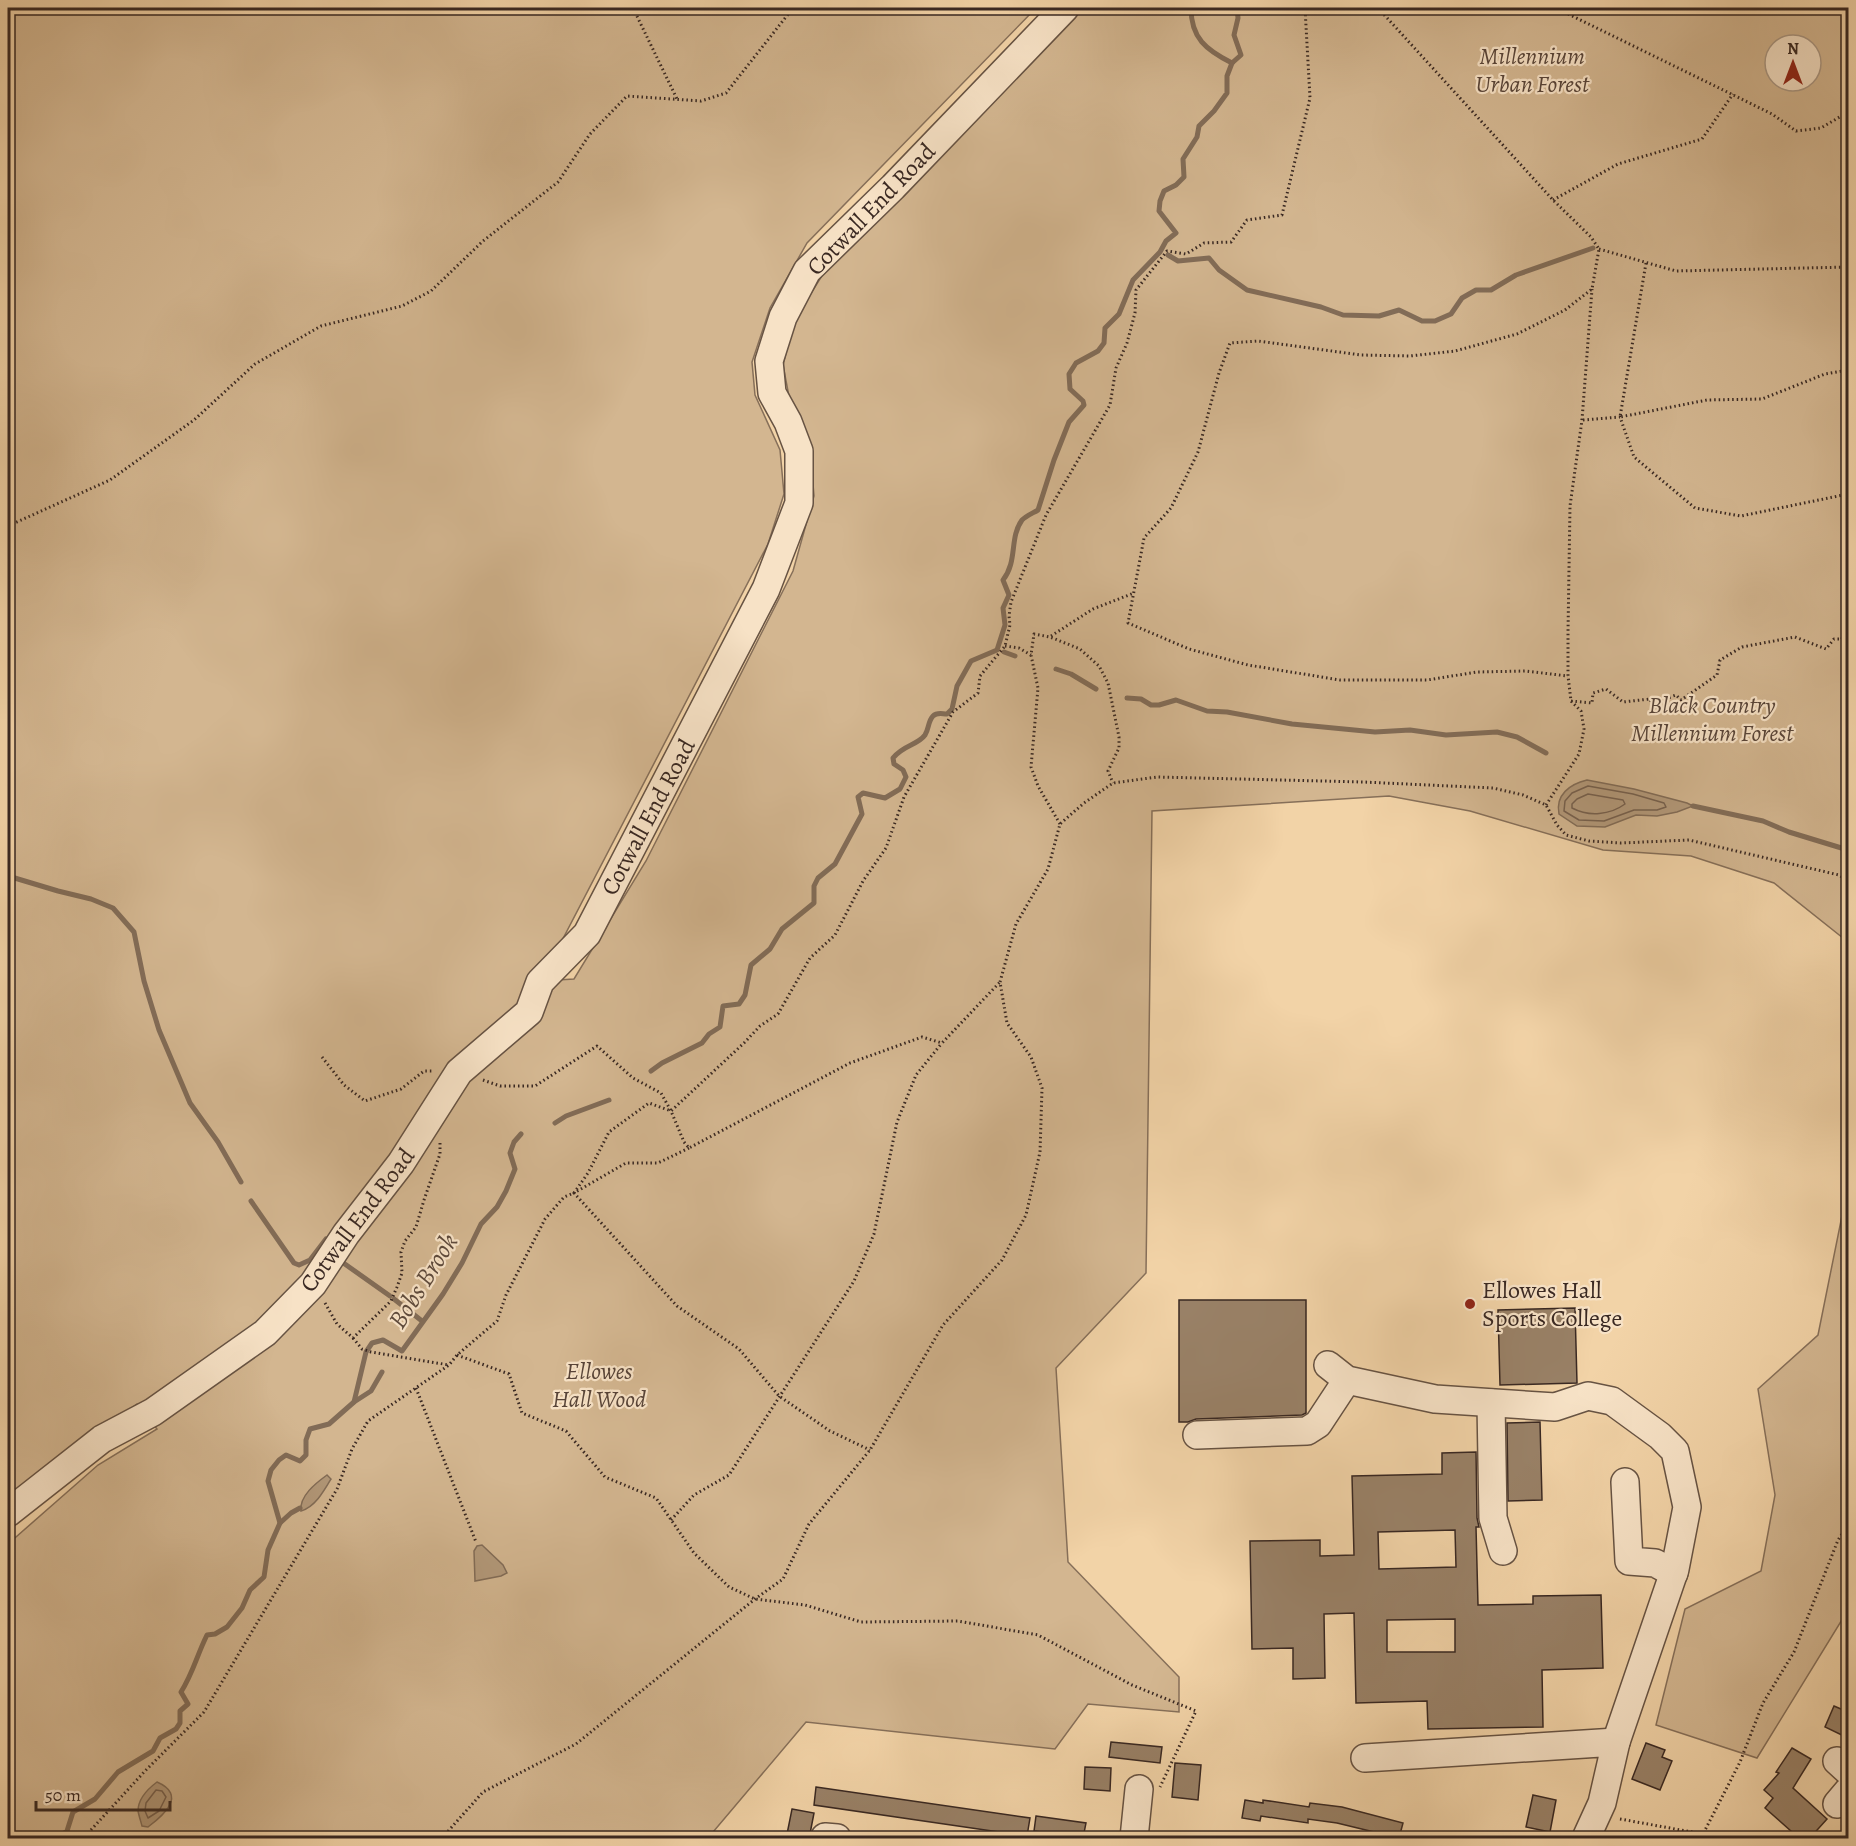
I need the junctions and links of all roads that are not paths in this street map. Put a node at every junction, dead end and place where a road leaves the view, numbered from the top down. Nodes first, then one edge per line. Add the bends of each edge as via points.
1 (1065, 8) edge
2 (1491, 1403) junction
3 (1197, 1435) dead end
4 (1625, 1482) dead end
5 (8, 1513) edge
6 (1503, 1551) dead end
7 (1674, 1573) junction
8 (1616, 1742) junction
9 (1365, 1758) dead end
10 (1138, 1789) road end
11 (1595, 1819) edge
12 (1134, 1839) edge

1 - 5 street, Cotwall End Road via 807,271 783,317 769,361 772,393 799,451 799,503 766,589 587,934 540,982 529,1012 459,1072 401,1163 313,1284 265,1333 153,1412 102,1439
2 - 3 street via 1435,1400 1338,1373 1318,1424 1307,1431
2 - 6 street via 1493,1518
2 - 7 street via 1555,1407 1588,1396 1612,1401 1660,1436 1676,1452 1687,1507
4 - 7 street via 1629,1561 1655,1563
7 - 8 street
8 - 9 street
8 - 11 street
10 - 12 street

